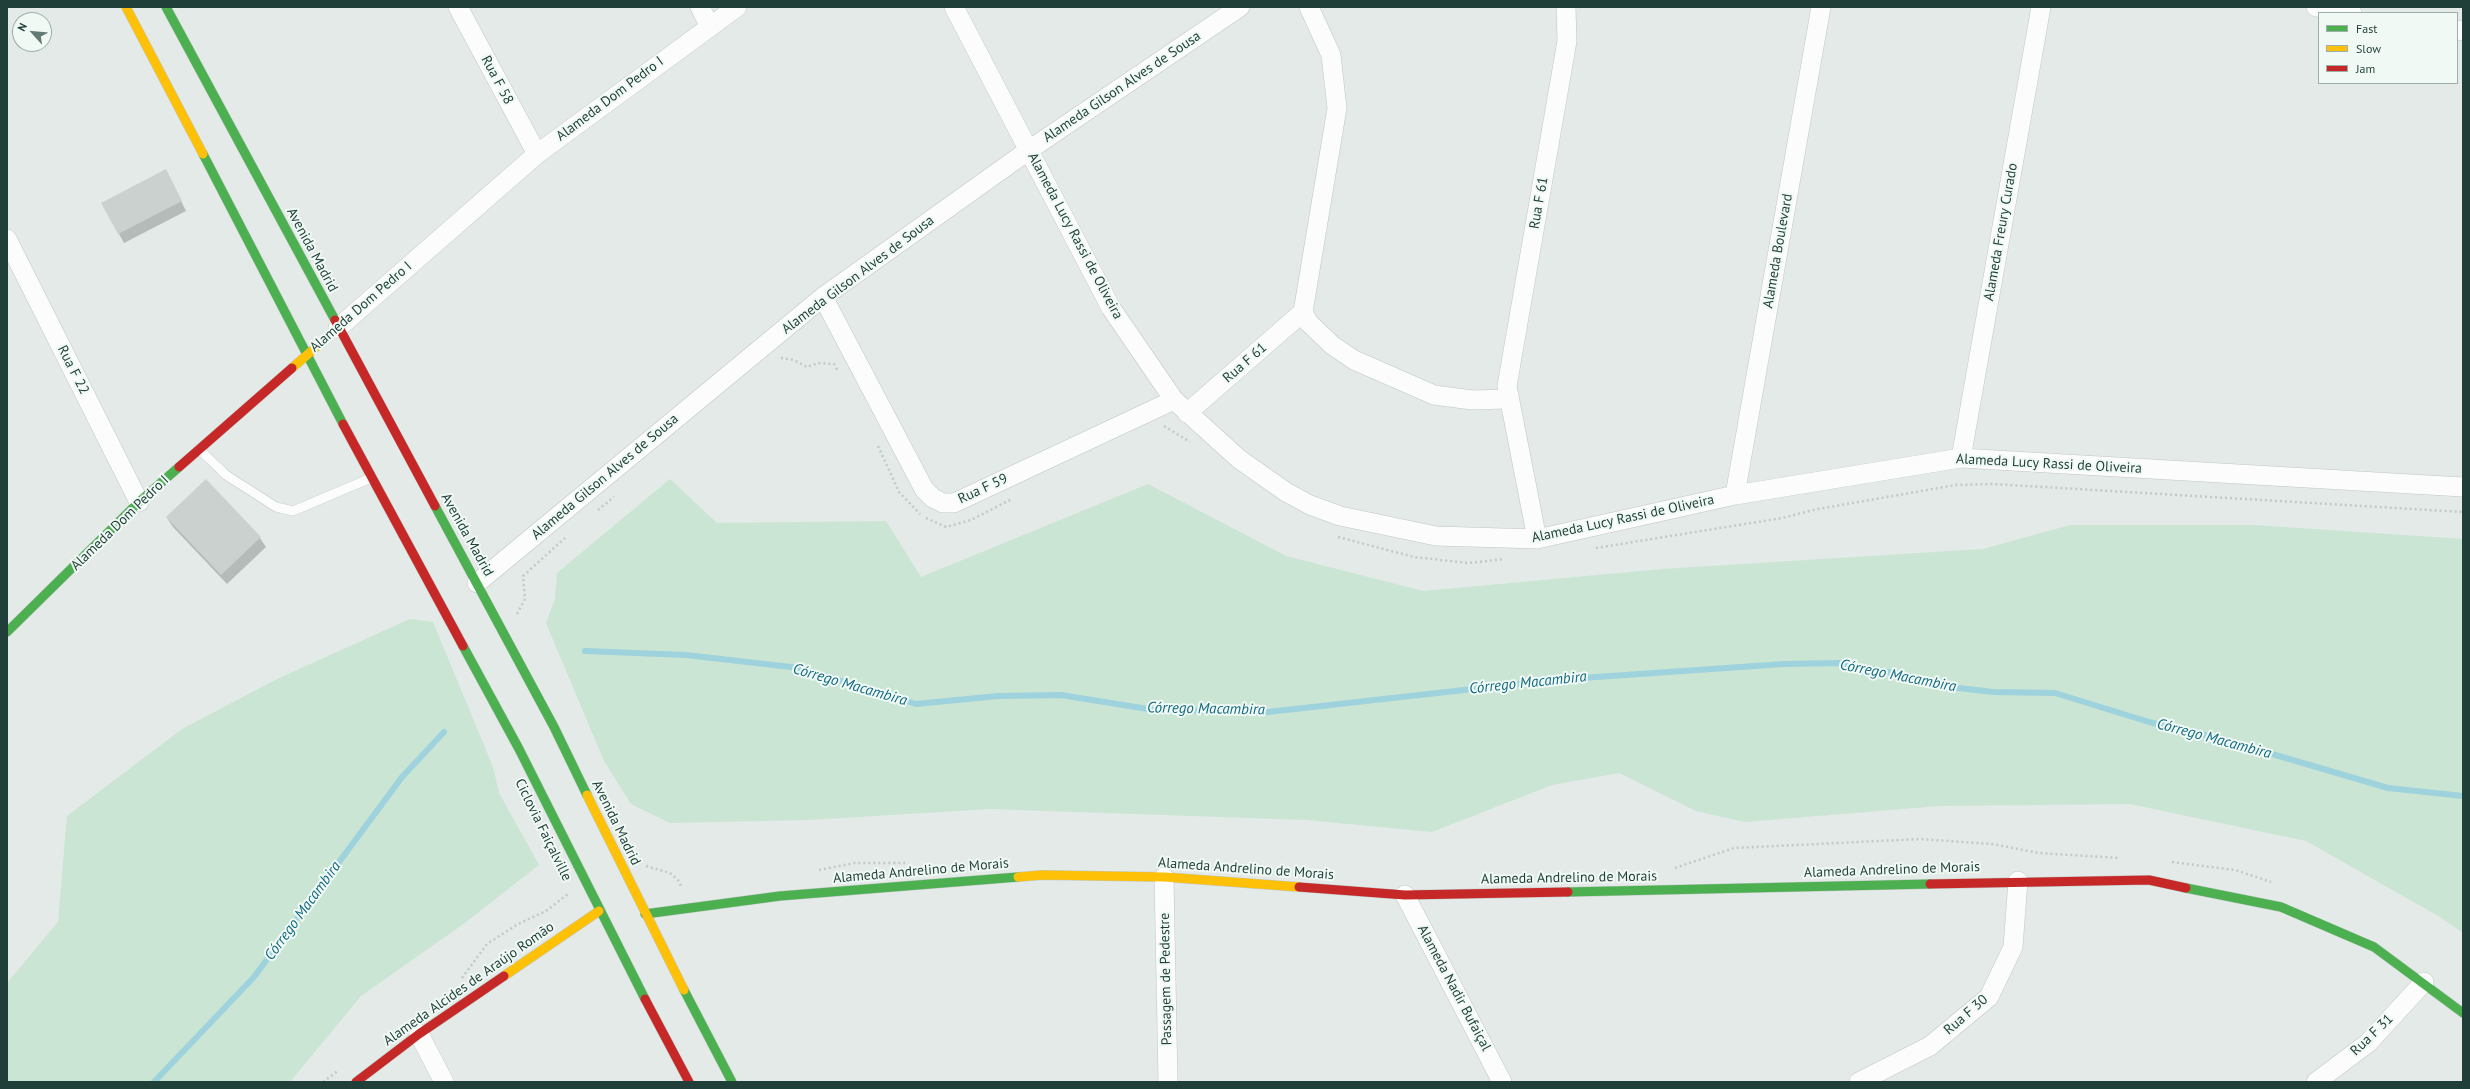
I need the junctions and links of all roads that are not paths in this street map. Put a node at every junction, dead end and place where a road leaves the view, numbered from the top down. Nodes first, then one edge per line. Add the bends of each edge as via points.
1 (126, 7) edge
2 (166, 7) edge
3 (458, 7) edge
4 (700, 7) edge
5 (737, 7) edge
6 (954, 7) edge
7 (1240, 7) edge
8 (1309, 7) edge
9 (1566, 7) edge
10 (1821, 7) edge
11 (2041, 7) edge
12 (2316, 7) edge
13 (2346, 12) edge
14 (710, 25) junction
15 (1029, 150) junction
16 (537, 154) junction
17 (7, 239) edge
18 (823, 297) junction
19 (1303, 312) junction
20 (338, 328) junction
21 (305, 354) junction
22 (1508, 399) junction
23 (1174, 400) junction
24 (1188, 413) junction
25 (198, 449) junction
26 (1961, 458) junction
27 (371, 478) junction
28 (2463, 487) edge
29 (1735, 495) junction
30 (139, 502) junction
31 (1537, 539) junction
32 (477, 583) junction
33 (7, 632) edge
34 (1164, 877) junction
35 (2018, 881) junction
36 (1405, 895) junction
37 (599, 911) junction
38 (645, 914) junction
39 (2424, 982) junction
40 (2463, 1013) edge
41 (419, 1034) junction
42 (356, 1082) edge
43 (444, 1082) edge
44 (689, 1082) edge
45 (732, 1082) edge
46 (1168, 1082) edge
47 (1502, 1082) edge
48 (1859, 1082) edge
49 (2316, 1082) edge

1 - 21 street
2 - 20 street, Avenida Madrid
3 - 16 street, Rua F 58
4 - 14 street
5 - 14 street, Alameda Dom Pedro I
6 - 15 street, Alameda Lucy Rassi de Oliveira
7 - 15 street, Alameda Gilson Alves de Sousa
8 - 19 street via 1331,55 1337,108
9 - 22 street, Rua F 61 via 1567,41 1507,386
10 - 29 street, Alameda Boulevard
11 - 26 street, Alameda Freury Curado
12 - 13 street
14 - 16 street, Alameda Dom Pedro I
15 - 18 street, Alameda Gilson Alves de Sousa
15 - 23 street, Alameda Lucy Rassi de Oliveira via 1111,308
16 - 20 street, Alameda Dom Pedro I
17 - 30 street, Rua F 22
18 - 23 street, Rua F 59 via 924,490 943,503 954,503
18 - 32 street, Alameda Gilson Alves de Sousa
19 - 22 street via 1312,327 1332,345 1354,360 1387,376 1434,395 1472,400
19 - 24 street, Rua F 61
20 - 21 street, Alameda Dom Pedro I
20 - 32 street, Avenida Madrid
21 - 25 street, Alameda Dom Pedro I
21 - 27 street
22 - 31 street, Rua F 61
23 - 24 street, Alameda Lucy Rassi de Oliveira
24 - 31 street, Alameda Lucy Rassi de Oliveira via 1239,459 1286,492 1310,505 1340,516 1436,536
25 - 27 lane via 226,475 276,507 293,511
25 - 30 street, Alameda Dom Pedro I
26 - 28 street, Alameda Lucy Rassi de Oliveira
26 - 29 street, Alameda Lucy Rassi de Oliveira
27 - 37 street via 519,749
29 - 31 street, Alameda Lucy Rassi de Oliveira
30 - 33 street, Alameda Dom Pedro I
32 - 38 street, Avenida Madrid via 554,727
34 - 36 street, Alameda Andrelino de Morais
34 - 38 street, Alameda Andrelino de Morais via 1042,875 780,896
34 - 46 street, Passagem de Pedestre
35 - 36 street, Alameda Andrelino de Morais
35 - 39 street, Alameda Andrelino de Morais via 2149,880 2280,908 2374,947
35 - 48 street, Rua F 30 via 2013,947 1988,997 1930,1046
36 - 47 street, Alameda Nadir Bufaiçal
37 - 41 street, Alameda Alcides de Araújo Romão
37 - 44 street
38 - 45 street, Avenida Madrid
39 - 40 street, Alameda Andrelino de Morais
39 - 49 street, Rua F 31 via 2368,1043
41 - 42 street, Alameda Alcides de Araújo Romão
41 - 43 street

